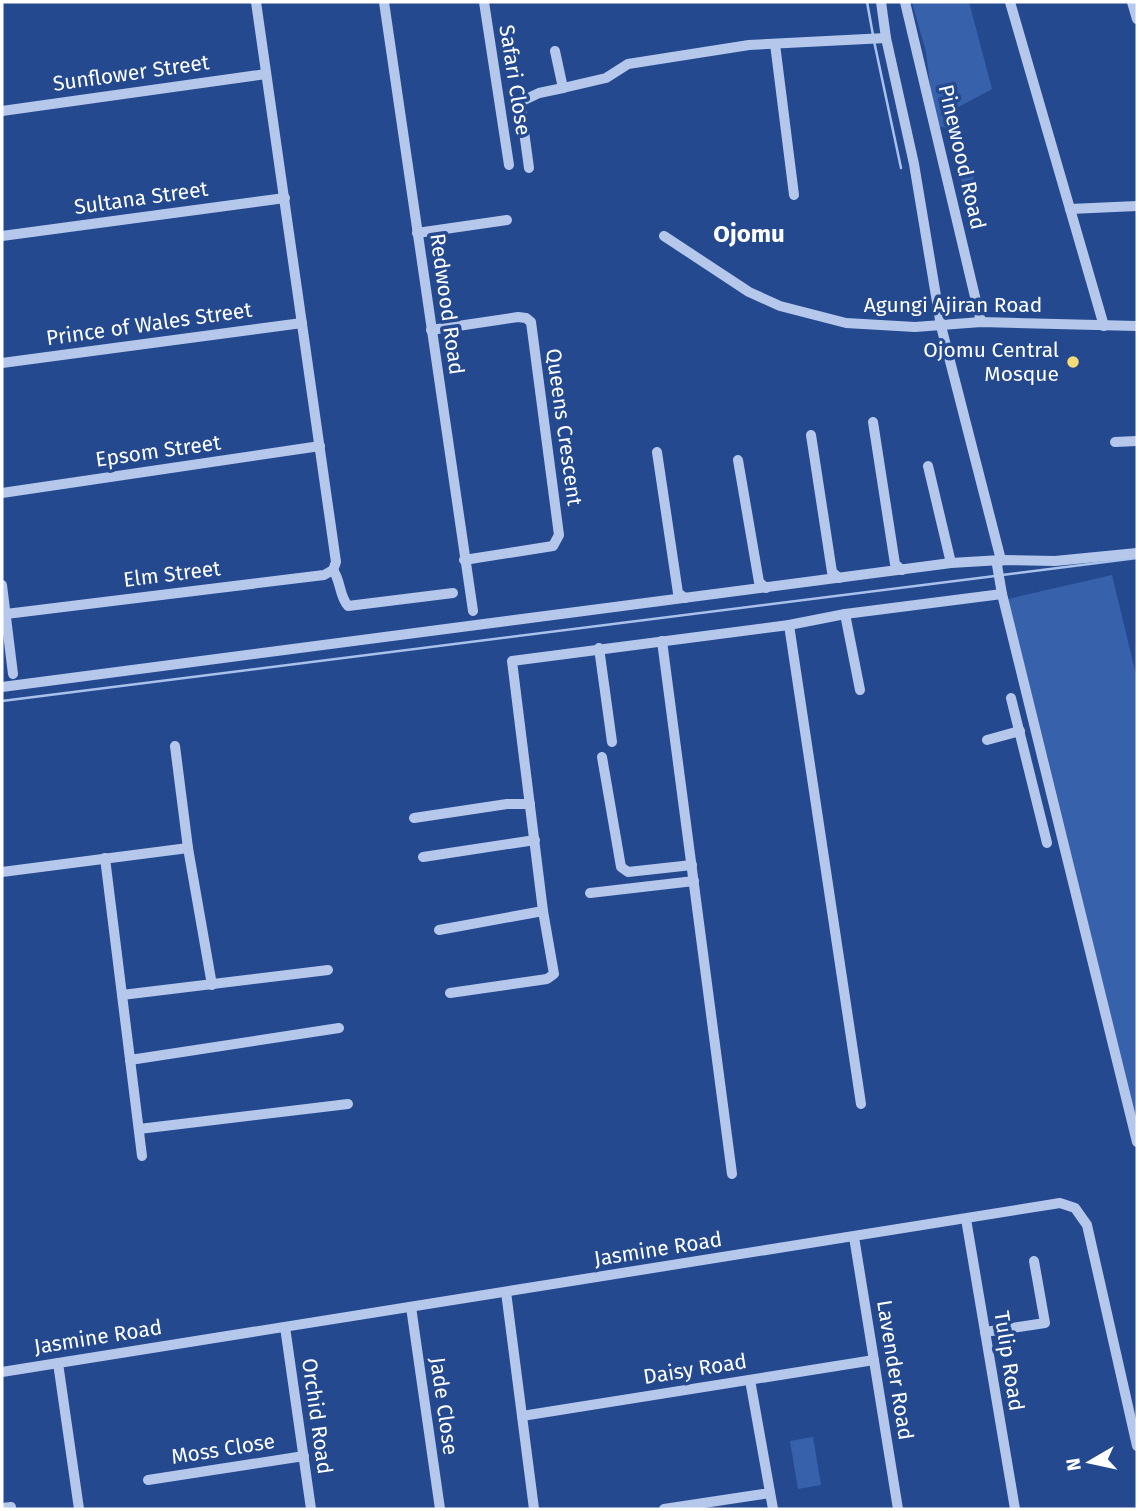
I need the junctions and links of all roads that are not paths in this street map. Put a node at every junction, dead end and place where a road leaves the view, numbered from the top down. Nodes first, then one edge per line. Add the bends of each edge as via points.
1 (256, 2) edge
2 (384, 2) edge
3 (484, 2) edge
4 (881, 2) edge
5 (905, 2) edge
6 (1010, 2) edge
7 (1132, 2) edge
8 (1137, 19) edge
9 (886, 38) junction
10 (775, 44) junction
11 (555, 51) dead end
12 (266, 74) junction
13 (563, 88) junction
14 (2, 111) edge
15 (509, 165) dead end
16 (529, 168) dead end
17 (794, 195) dead end
18 (285, 198) junction
19 (1137, 206) edge
20 (1070, 208) junction
21 (507, 220) dead end
22 (417, 233) junction
23 (2, 236) edge
24 (664, 236) dead end
25 (981, 322) junction
26 (302, 323) junction
27 (941, 326) junction
28 (1104, 326) junction
29 (1137, 326) edge
30 (431, 330) junction
31 (2, 363) edge
32 (873, 422) dead end
33 (811, 435) dead end
34 (1137, 441) edge
35 (1115, 442) dead end
36 (320, 446) junction
37 (657, 452) dead end
38 (738, 460) dead end
39 (928, 466) dead end
40 (2, 493) edge
41 (1137, 553) edge
42 (464, 560) junction
43 (999, 562) junction
44 (951, 563) junction
45 (335, 566) junction
46 (902, 570) junction
47 (839, 578) junction
48 (2, 585) edge
49 (766, 588) junction
50 (453, 593) dead end
51 (1002, 593) junction
52 (685, 598) junction
53 (472, 611) dead end
54 (6, 614) junction
55 (845, 614) junction
56 (789, 625) junction
57 (662, 640) junction
58 (600, 648) junction
59 (13, 674) dead end
60 (2, 687) edge
61 (860, 690) dead end
62 (1011, 698) dead end
63 (1033, 720) junction
64 (1019, 728) junction
65 (987, 740) dead end
66 (612, 742) dead end
67 (175, 746) dead end
68 (602, 757) dead end
69 (530, 804) junction
70 (414, 818) dead end
71 (535, 840) junction
72 (1047, 843) dead end
73 (188, 848) junction
74 (423, 857) dead end
75 (105, 859) junction
76 (692, 865) junction
77 (2, 872) edge
78 (694, 881) junction
79 (590, 893) dead end
80 (543, 911) junction
81 (439, 930) dead end
82 (328, 971) dead end
83 (212, 985) junction
84 (450, 993) dead end
85 (122, 995) junction
86 (339, 1028) dead end
87 (130, 1060) junction
88 (348, 1104) dead end
89 (860, 1104) dead end
90 (139, 1129) junction
91 (1137, 1142) edge
92 (142, 1156) dead end
93 (732, 1174) dead end
94 (966, 1219) junction
95 (854, 1237) junction
96 (1034, 1261) dead end
97 (506, 1292) junction
98 (411, 1307) junction
99 (285, 1327) junction
100 (985, 1332) junction
101 (874, 1360) junction
102 (58, 1363) junction
103 (2, 1372) edge
104 (750, 1380) junction
105 (522, 1416) junction
106 (1137, 1446) edge
107 (304, 1456) junction
108 (148, 1480) dead end
109 (771, 1493) junction
110 (79, 1509) edge
111 (311, 1509) edge
112 (440, 1509) edge
113 (534, 1509) edge
114 (664, 1509) edge
115 (773, 1509) edge
116 (898, 1509) edge
117 (1015, 1509) edge

1 - 12 street
2 - 22 street, Redwood Road
3 - 15 street, Safari Close
4 - 9 street
5 - 25 street, Pinewood Road
6 - 20 street
7 - 8 street
9 - 10 street
9 - 27 street via 914,164
10 - 13 street via 628,64 606,78
10 - 17 street
11 - 13 street
12 - 14 street, Sunflower Street
12 - 18 street
13 - 16 street via 520,102
18 - 23 street, Sultana Street
18 - 26 street
19 - 20 street
20 - 28 street
21 - 22 street
22 - 30 street, Redwood Road
24 - 27 street, Agungi Ajiran Road via 749,292 780,306 846,323
25 - 27 street, Agungi Ajiran Road
25 - 28 street, Agungi Ajiran Road
26 - 31 street, Prince of Wales Street
26 - 36 street
27 - 43 street
28 - 29 street, Agungi Ajiran Road
30 - 42 street, Redwood Road
30 - 42 street, Queens Crescent via 518,317 531,323 559,535 553,546
32 - 46 street via 895,564
33 - 47 street via 832,572
34 - 35 street
36 - 40 street, Epsom Street
36 - 45 street
37 - 52 street via 678,593
38 - 49 street via 759,582
39 - 44 street
41 - 43 street
42 - 53 street, Redwood Road
43 - 44 street
43 - 51 street
44 - 46 street
45 - 50 street via 348,606
45 - 54 street, Elm Street via 324,575
46 - 47 street
47 - 49 street
48 - 54 street
49 - 52 street
51 - 55 street
51 - 63 street
52 - 60 street
54 - 59 street
55 - 56 street
55 - 61 street
56 - 57 street
56 - 89 street
57 - 58 street
57 - 76 street
58 - 66 street
58 - 69 street via 512,661
62 - 64 street
63 - 64 street
63 - 91 street
64 - 65 street
64 - 72 street
67 - 73 street
68 - 76 street via 621,867 628,872
69 - 70 street
69 - 71 street
71 - 74 street
71 - 80 street
73 - 75 street
73 - 83 street
75 - 77 street
75 - 85 street
76 - 78 street
78 - 79 street
78 - 93 street
80 - 81 street
80 - 84 street via 554,974 547,979
82 - 83 street
83 - 85 street
85 - 87 street
86 - 87 street
87 - 90 street
88 - 90 street
90 - 92 street
94 - 95 street, Jasmine Road
94 - 100 street, Tulip Road
94 - 106 street, Jasmine Road via 1060,1203 1074,1208 1087,1225
95 - 97 street, Jasmine Road
95 - 101 street, Lavender Road
96 - 100 street via 1045,1323
97 - 98 street, Jasmine Road
97 - 105 street
98 - 99 street, Jasmine Road
98 - 112 street, Jade Close
99 - 102 street, Jasmine Road
99 - 107 street, Orchid Road
100 - 117 street, Tulip Road
101 - 104 street, Daisy Road
101 - 116 street, Lavender Road
102 - 103 street, Jasmine Road
102 - 110 street
104 - 105 street, Daisy Road
104 - 109 street
105 - 113 street
107 - 108 street, Moss Close
107 - 111 street, Orchid Road
109 - 114 street
109 - 115 street

